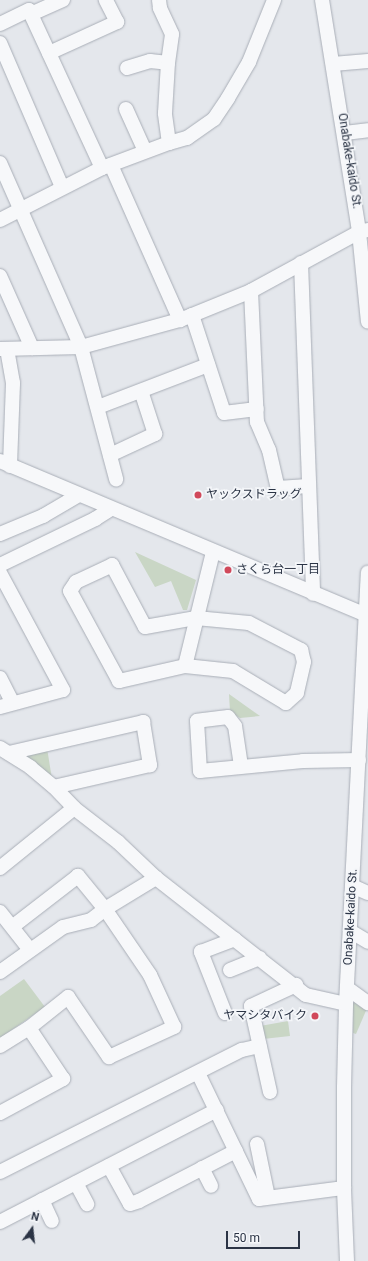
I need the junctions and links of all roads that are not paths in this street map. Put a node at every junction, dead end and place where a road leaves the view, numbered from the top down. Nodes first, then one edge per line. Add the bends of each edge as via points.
1 (63, 0) edge
2 (106, 0) edge
3 (274, 0) edge
4 (322, 0) edge
5 (162, 1) edge
6 (31, 14) junction
7 (0, 24) edge
8 (0, 43) edge
9 (49, 53) junction
10 (368, 61) edge
11 (168, 63) junction
12 (333, 64) junction
13 (127, 68) dead end
14 (126, 109) dead end
15 (368, 130) edge
16 (345, 133) junction
17 (169, 143) junction
18 (145, 151) junction
19 (107, 166) junction
20 (1, 167) edge
21 (62, 187) junction
22 (21, 209) junction
23 (0, 220) edge
24 (364, 231) edge
25 (301, 263) junction
26 (0, 276) edge
27 (251, 291) junction
28 (186, 317) junction
29 (368, 322) edge
30 (82, 347) junction
31 (32, 348) junction
32 (3, 349) edge
33 (208, 366) junction
34 (141, 390) junction
35 (98, 406) junction
36 (257, 409) junction
37 (110, 454) junction
38 (5, 463) edge
39 (116, 479) dead end
40 (308, 486) junction
41 (79, 495) junction
42 (111, 509) junction
43 (0, 534) edge
44 (213, 552) junction
45 (0, 565) edge
46 (0, 573) edge
47 (368, 573) edge
48 (313, 594) junction
49 (366, 615) junction
50 (196, 618) junction
51 (366, 637) edge
52 (185, 666) junction
53 (0, 678) edge
54 (365, 698) edge
55 (7, 705) edge
56 (5, 751) edge
57 (362, 755) edge
58 (241, 766) dead end
59 (54, 787) junction
60 (362, 802) edge
61 (74, 808) junction
62 (0, 868) edge
63 (156, 878) junction
64 (352, 886) junction
65 (368, 893) edge
66 (105, 909) junction
67 (0, 912) edge
68 (12, 927) junction
69 (350, 931) junction
70 (235, 939) junction
71 (368, 942) edge
72 (30, 950) junction
73 (260, 958) junction
74 (230, 970) dead end
75 (0, 972) edge
76 (296, 985) junction
77 (347, 988) junction
78 (368, 1003) edge
79 (346, 1004) junction
80 (225, 1013) dead end
81 (29, 1028) junction
82 (0, 1046) edge
83 (260, 1046) junction
84 (198, 1073) junction
85 (270, 1092) dead end
86 (217, 1110) junction
87 (0, 1113) edge
88 (257, 1144) dead end
89 (236, 1151) junction
90 (109, 1166) junction
91 (202, 1168) junction
92 (0, 1172) edge
93 (76, 1183) junction
94 (211, 1186) dead end
95 (344, 1188) junction
96 (268, 1197) junction
97 (42, 1200) junction
98 (87, 1204) dead end
99 (52, 1221) dead end
100 (0, 1222) edge
101 (347, 1261) edge

1 - 6 street
2 - 9 street via 117,22
3 - 17 street via 249,62 214,119 188,138
4 - 12 street, Onabake-kaido St.
5 - 11 street via 160,8 172,34
6 - 7 street via 29,10
6 - 9 street
8 - 21 street
9 - 19 street
10 - 12 street
11 - 13 street via 150,61
11 - 17 street via 165,113
12 - 16 street, Onabake-kaido St.
14 - 18 street
15 - 16 street
16 - 24 street, Onabake-kaido St.
17 - 18 street
18 - 19 street
19 - 21 street
19 - 28 street
20 - 22 street
21 - 22 street
22 - 23 street
22 - 30 street
24 - 25 street
24 - 29 street, Onabake-kaido St.
25 - 27 street
25 - 40 street
26 - 31 street
27 - 28 street
27 - 36 street
28 - 30 street
28 - 33 street
30 - 31 street
30 - 35 street
31 - 32 street
32 - 38 street via 13,383
33 - 34 street
33 - 36 street via 224,413
34 - 35 street
34 - 37 street via 155,434
35 - 37 street
36 - 40 street via 257,422 269,450 278,488
37 - 39 street
38 - 41 street
40 - 48 street
41 - 42 street
41 - 43 street via 43,516
42 - 44 street
42 - 45 street
44 - 48 street
44 - 50 street
46 - 55 street via 63,690
47 - 49 street, Onabake-kaido St.
48 - 49 street
49 - 51 street, Onabake-kaido St.
50 - 52 street
50 - 52 street via 249,623 302,650 304,662 297,693 286,703 233,671
50 - 52 street via 145,627 112,564 76,582 70,591 119,681
51 - 54 street, Onabake-kaido St.
53 - 55 street
54 - 57 street, Onabake-kaido St.
56 - 59 street
56 - 59 street via 143,722 150,765
57 - 58 street
57 - 60 street, Onabake-kaido St.
59 - 61 street
60 - 64 street, Onabake-kaido St.
61 - 62 street
61 - 63 street via 118,842
63 - 66 street
63 - 70 street
64 - 65 street
64 - 69 street, Onabake-kaido St.
66 - 68 street via 78,876
66 - 72 street via 91,920 63,927
66 - 81 street via 150,975 174,1027 109,1057 68,997
67 - 68 street
68 - 72 street
69 - 71 street
69 - 77 street, Onabake-kaido St.
70 - 73 street
70 - 80 street via 201,952
72 - 75 street
73 - 74 street
73 - 76 street
76 - 79 street via 306,995
76 - 83 street via 251,1006
77 - 78 street
77 - 79 street, Onabake-kaido St.
79 - 95 street, Onabake-kaido St.
81 - 82 street
81 - 87 street via 63,1079
83 - 84 street via 242,1050
83 - 85 street
84 - 86 street
84 - 92 street
86 - 89 street
86 - 90 street
88 - 96 street
89 - 91 street
89 - 96 street via 260,1199
90 - 91 street via 130,1204
90 - 93 street
91 - 94 street
93 - 97 street
93 - 98 street
95 - 96 street
95 - 101 street, Onabake-kaido St.
97 - 99 street
97 - 100 street

